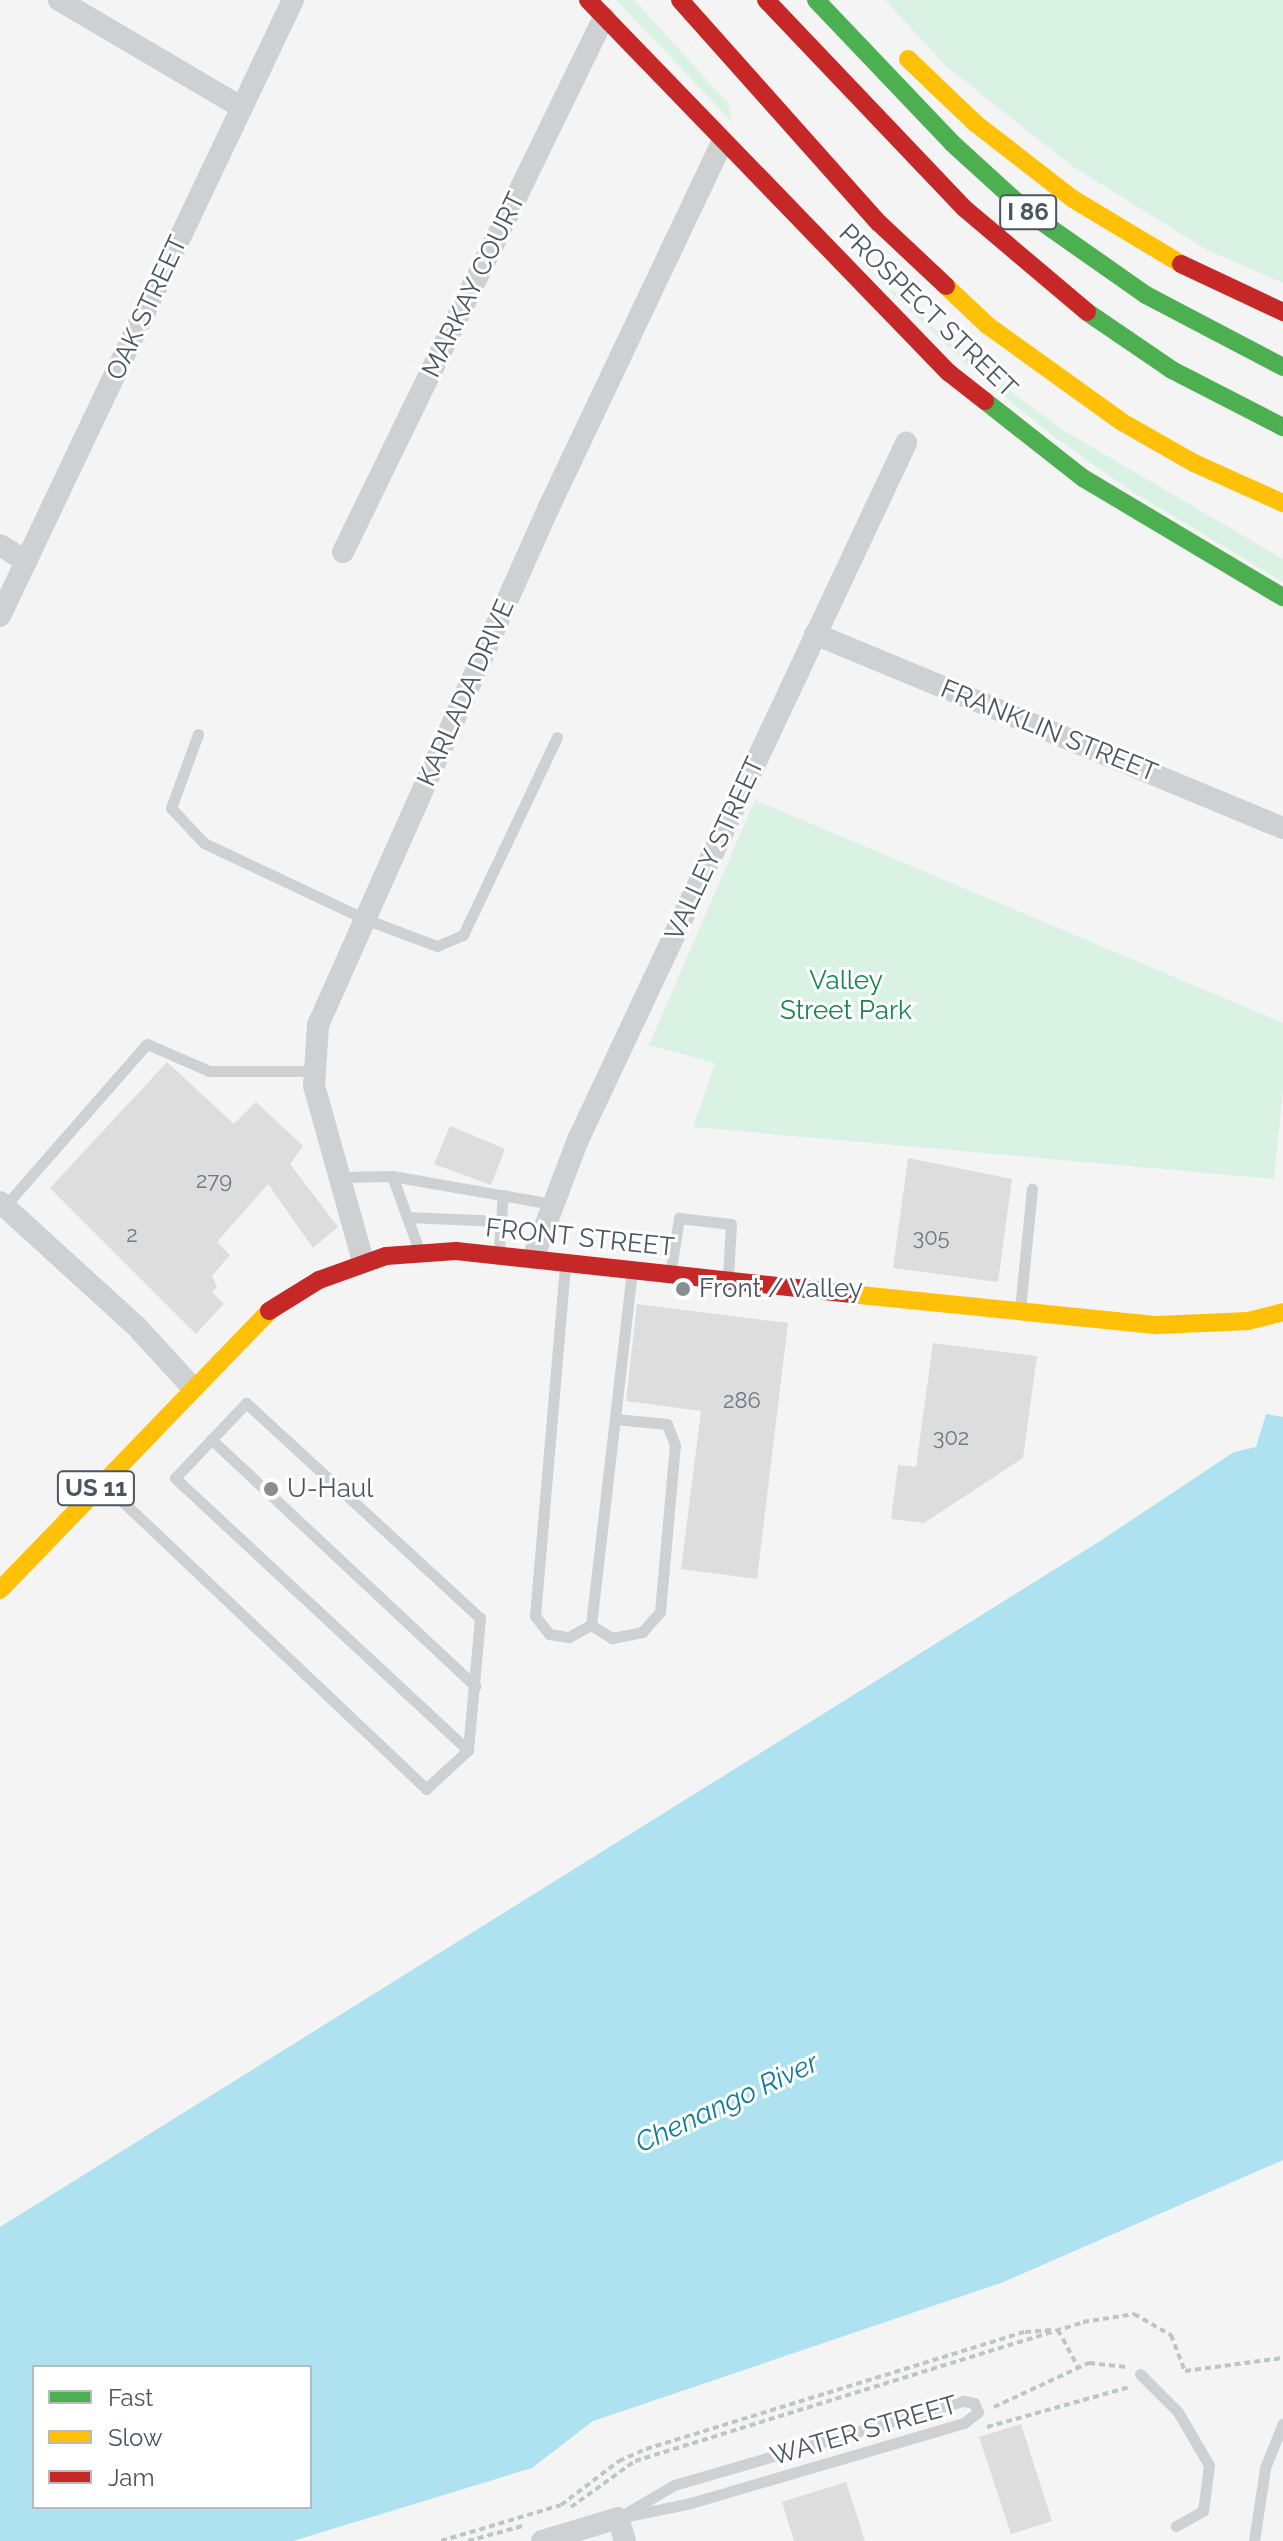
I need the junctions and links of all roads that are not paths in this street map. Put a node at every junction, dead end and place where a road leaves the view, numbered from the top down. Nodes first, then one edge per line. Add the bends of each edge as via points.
1 (59, 0) edge
2 (293, 0) edge
3 (588, 0) edge
4 (680, 0) edge
5 (766, 0) edge
6 (816, 0) edge
7 (604, 17) junction
8 (894, 45) dead end
9 (242, 108) junction
10 (722, 143) junction
11 (1283, 312) edge
12 (1017, 350) junction
13 (1283, 367) edge
14 (1283, 427) edge
15 (906, 443) dead end
16 (1189, 483) dead end
17 (1283, 503) edge
18 (0, 545) edge
19 (343, 552) dead end
20 (26, 561) junction
21 (1283, 597) edge
22 (0, 616) edge
23 (815, 634) junction
24 (198, 734) dead end
25 (557, 737) dead end
26 (1283, 828) edge
27 (365, 919) junction
28 (313, 1071) junction
29 (392, 1176) junction
30 (340, 1177) junction
31 (1032, 1189) dead end
32 (503, 1195) junction
33 (2, 1204) edge
34 (553, 1204) junction
35 (407, 1217) junction
36 (501, 1221) junction
37 (420, 1252) junction
38 (499, 1255) junction
39 (533, 1258) junction
40 (363, 1261) junction
41 (565, 1261) junction
42 (632, 1269) junction
43 (671, 1273) junction
44 (728, 1280) junction
45 (1283, 1312) edge
46 (1020, 1314) junction
47 (192, 1387) junction
48 (615, 1419) junction
49 (211, 1439) junction
50 (102, 1482) junction
51 (0, 1590) edge
52 (591, 1625) junction
53 (475, 1686) junction
54 (468, 1750) junction
55 (1140, 2374) road end
56 (1283, 2423) edge
57 (618, 2518) junction
58 (1176, 2526) dead end
59 (542, 2541) edge
60 (625, 2541) edge
61 (1254, 2541) edge

1 - 9 street
2 - 9 street, OAK STREET
3 - 7 main road, PROSPECT STREET
4 - 12 main road via 879,223
5 - 14 main road via 964,208 1058,292 1172,370
6 - 13 main road, I 86 via 952,143 1029,213 1146,295
7 - 10 main road, PROSPECT STREET
7 - 19 street, MARKAY COURT
8 - 11 main road via 985,132 1073,199 1179,263
9 - 20 street, OAK STREET
10 - 21 main road, PROSPECT STREET via 904,331 1017,430 1167,533
10 - 27 street, KARLADA DRIVE via 549,507
12 - 16 main road via 1107,429
12 - 17 main road via 1156,443
15 - 23 street, VALLEY STREET
18 - 20 street
20 - 22 street, OAK STREET
23 - 26 street, FRANKLIN STREET
23 - 34 street, VALLEY STREET
24 - 27 lane via 171,808 204,843
25 - 27 lane via 463,935 437,946
27 - 28 street, KARLADA DRIVE via 318,1025
28 - 30 street, KARLADA DRIVE
28 - 33 lane via 209,1071 147,1044
29 - 30 lane
29 - 32 lane
29 - 35 lane
30 - 40 street, KARLADA DRIVE
31 - 46 lane
32 - 34 lane
32 - 36 lane
33 - 47 street via 137,1327
34 - 39 street, VALLEY STREET
35 - 36 lane
35 - 37 lane
36 - 38 lane
37 - 38 main road, FRONT STREET / US 11
37 - 40 main road, FRONT STREET / US 11
38 - 39 main road, FRONT STREET / US 11
39 - 41 main road, FRONT STREET / US 11
40 - 47 main road, FRONT STREET / US 11 via 270,1310
41 - 42 main road, FRONT STREET / US 11
41 - 52 lane via 535,1616 549,1634 569,1637
42 - 43 main road, FRONT STREET / US 11
42 - 48 lane
43 - 44 main road, FRONT STREET / US 11
43 - 44 lane via 679,1218 731,1224
44 - 46 main road, FRONT STREET / US 11
45 - 46 main road, FRONT STREET / US 11 via 1248,1321 1157,1325
47 - 50 main road, FRONT STREET / US 11
48 - 52 lane
48 - 52 lane via 667,1424 675,1445 660,1612 642,1632 612,1638
49 - 53 lane
49 - 53 lane via 246,1403 480,1618
49 - 54 lane via 175,1478
50 - 51 main road, FRONT STREET / US 11
50 - 54 lane via 426,1789
53 - 54 lane
55 - 58 lane via 1178,2412 1209,2465 1203,2511
56 - 61 lane via 1265,2468
57 - 57 lane, WATER STREET via 674,2485 964,2401 974,2403 978,2412 964,2423 691,2503
57 - 59 street, WATER STREET
57 - 60 street

